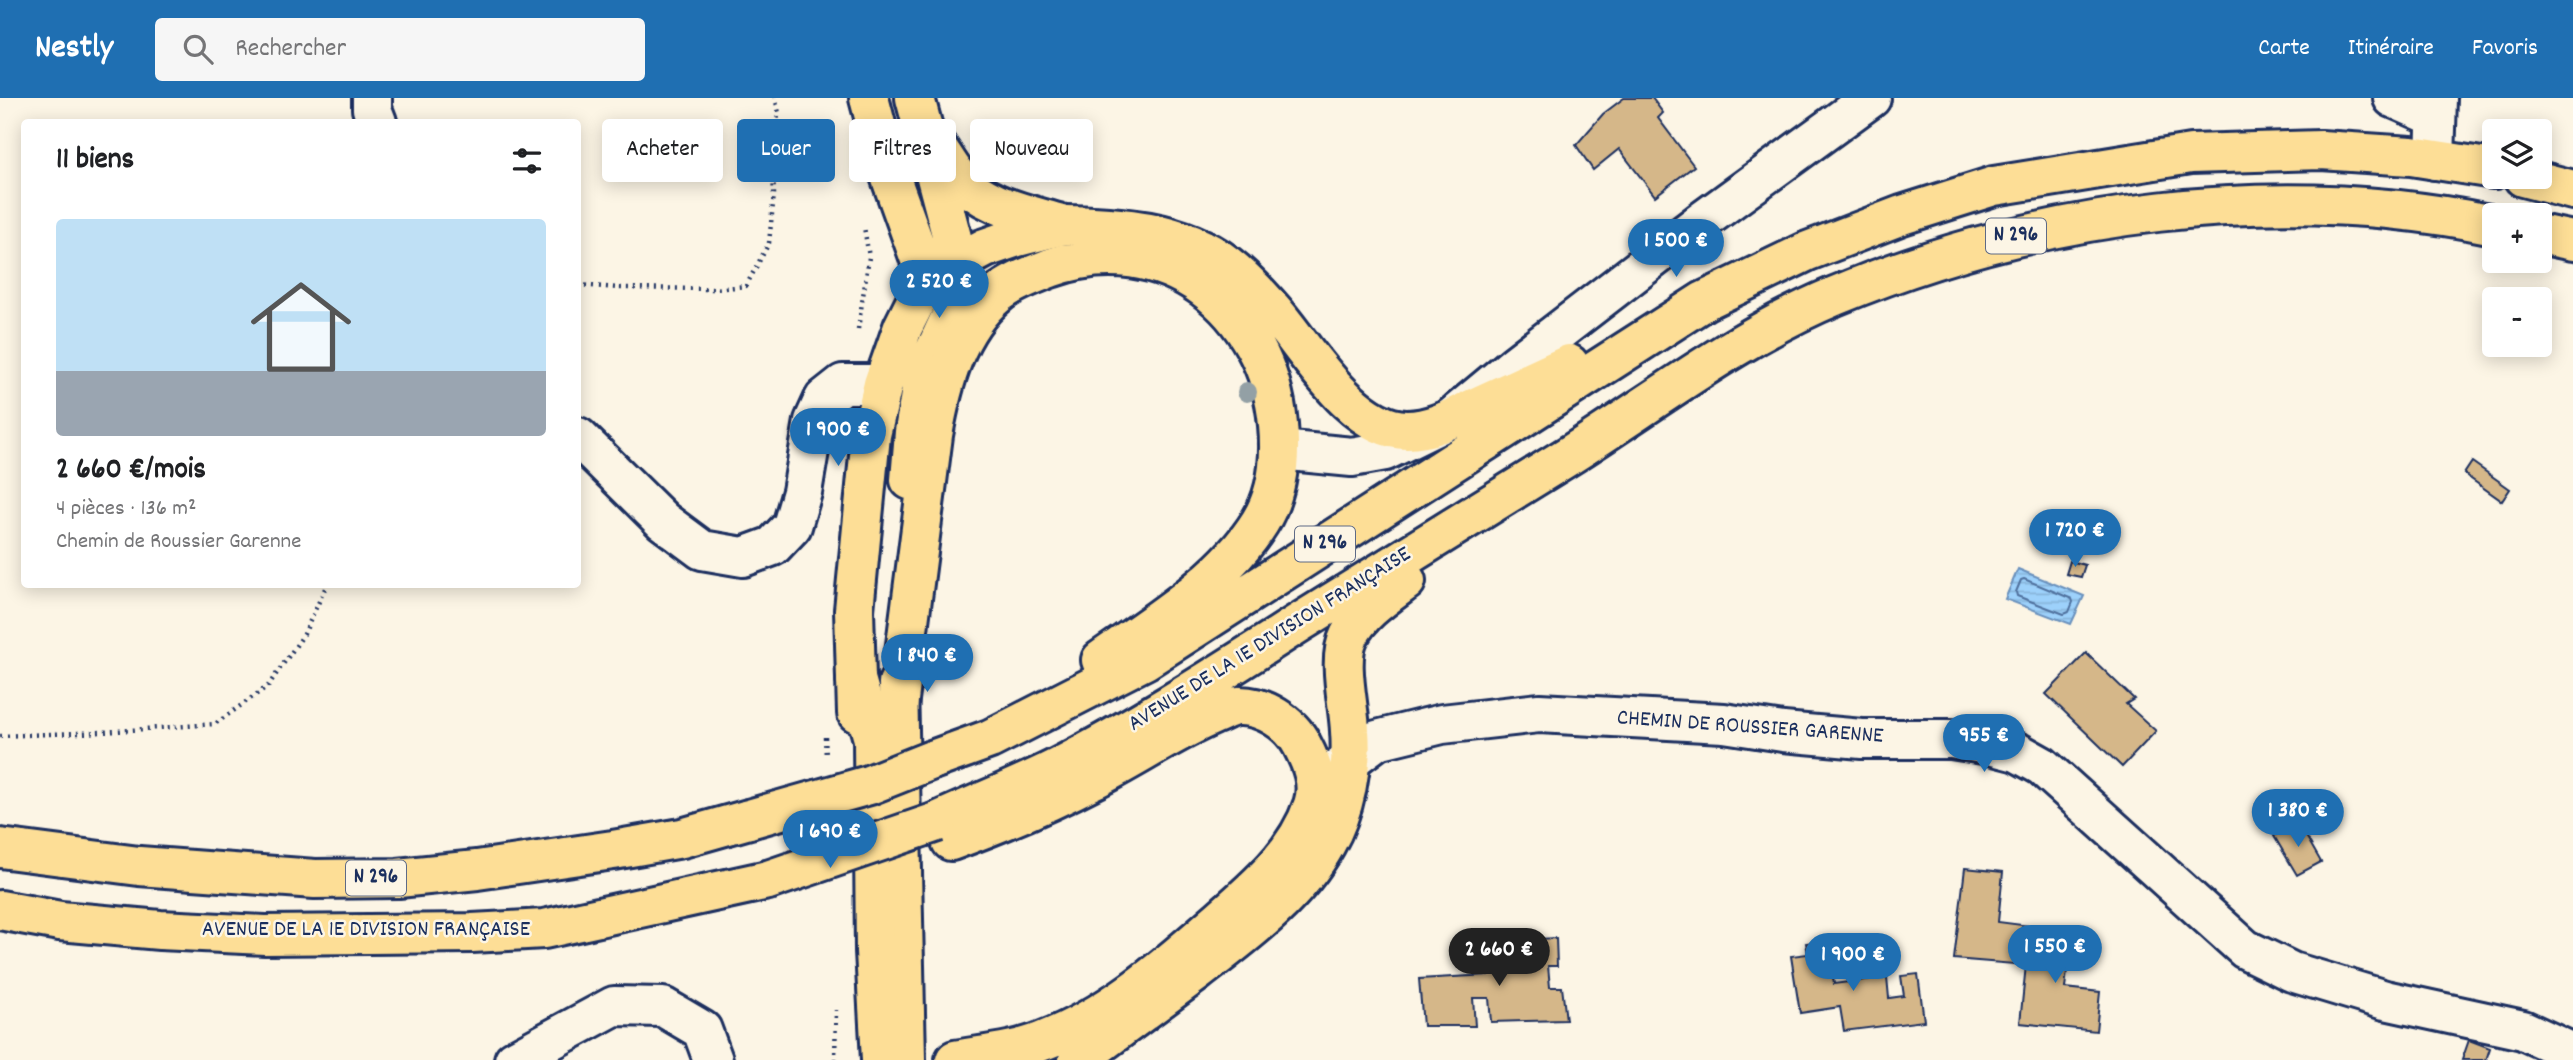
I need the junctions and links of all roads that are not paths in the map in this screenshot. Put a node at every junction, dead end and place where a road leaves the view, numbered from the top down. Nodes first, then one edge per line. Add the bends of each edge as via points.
1 (372, 98) edge
2 (869, 98) edge
3 (1871, 98) edge
4 (2393, 98) edge
5 (2436, 107) edge
6 (920, 113) edge
7 (376, 119) edge
8 (2435, 160) junction
9 (2482, 167) edge
10 (2552, 184) edge
11 (2573, 190) edge
12 (2482, 223) edge
13 (1063, 225) junction
14 (2552, 237) edge
15 (2573, 241) edge
16 (957, 288) junction
17 (1704, 301) junction
18 (867, 384) junction
19 (1450, 419) junction
20 (581, 440) edge
21 (1586, 445) junction
22 (1280, 450) junction
23 (856, 679) junction
24 (897, 716) junction
25 (990, 739) junction
26 (1349, 759) junction
27 (1315, 788) junction
28 (938, 834) junction
29 (0, 848) edge
30 (0, 910) edge
31 (2573, 1053) edge
32 (514, 1060) edge
33 (713, 1060) edge
34 (863, 1060) edge
35 (881, 1060) edge
36 (906, 1060) edge
37 (955, 1060) edge
38 (1078, 1060) edge

1 - 7 street
2 - 16 main road via 888,170
3 - 19 street via 1702,221
4 - 5 street
5 - 8 street
6 - 13 main road via 956,175 975,193 1003,207
6 - 16 main road
8 - 9 main road, N 296
8 - 17 main road, N 296 via 2321,150 2191,154 1994,186 1808,251
10 - 11 main road
12 - 21 main road, AVENUE DE LA 1E DIVISION FRANÇAISE / N 296 via 2404,211 2324,206 2201,207 2093,220 2015,236 1834,297 1738,344
13 - 16 main road via 985,248
13 - 19 main road via 1143,231 1187,243 1247,282 1343,398 1366,415 1403,430 1424,429
14 - 15 main road
16 - 18 main road via 903,327
16 - 22 main road via 999,292 1029,276 1089,257 1120,255 1178,274 1232,311 1254,343 1277,411
16 - 24 main road via 952,360 941,391
16 - 24 main road via 923,376 914,432
17 - 19 main road
17 - 25 main road, N 296 via 1145,660
18 - 20 street via 843,384 824,400 814,421 792,526 773,546 743,557 702,550 663,521
18 - 23 main road via 871,435 854,610
19 - 22 street via 1385,451 1352,457
21 - 26 main road, N 296 via 1362,617 1348,637 1344,660
21 - 28 main road, AVENUE DE LA 1E DIVISION FRANÇAISE / N 296 via 1147,718
22 - 25 main road via 1275,484 1262,519 1241,550 1201,586
23 - 34 main road
23 - 35 main road via 873,740
24 - 36 main road
25 - 29 main road, N 296, bridge via 869,785 682,838 477,870 398,878 315,879 166,868
26 - 27 street, CHEMIN DE ROUSSIER GARENNE
26 - 31 street, CHEMIN DE ROUSSIER GARENNE via 1377,740 1442,724 1539,713 1990,745 2017,752 2042,766 2245,949 2292,972 2385,1000 2523,1030
26 - 38 main road, N 296 via 1340,810 1309,873 1227,949
27 - 28 main road via 1315,772 1300,741 1285,724 1262,709 1236,706 1014,818
27 - 37 main road via 1303,828 1283,857 1171,962 1098,1015 1042,1042
28 - 30 main road, AVENUE DE LA 1E DIVISION FRANÇAISE / N 296, bridge via 771,891 544,929 265,935 73,922
32 - 33 street via 614,1006 663,1007 702,1030

